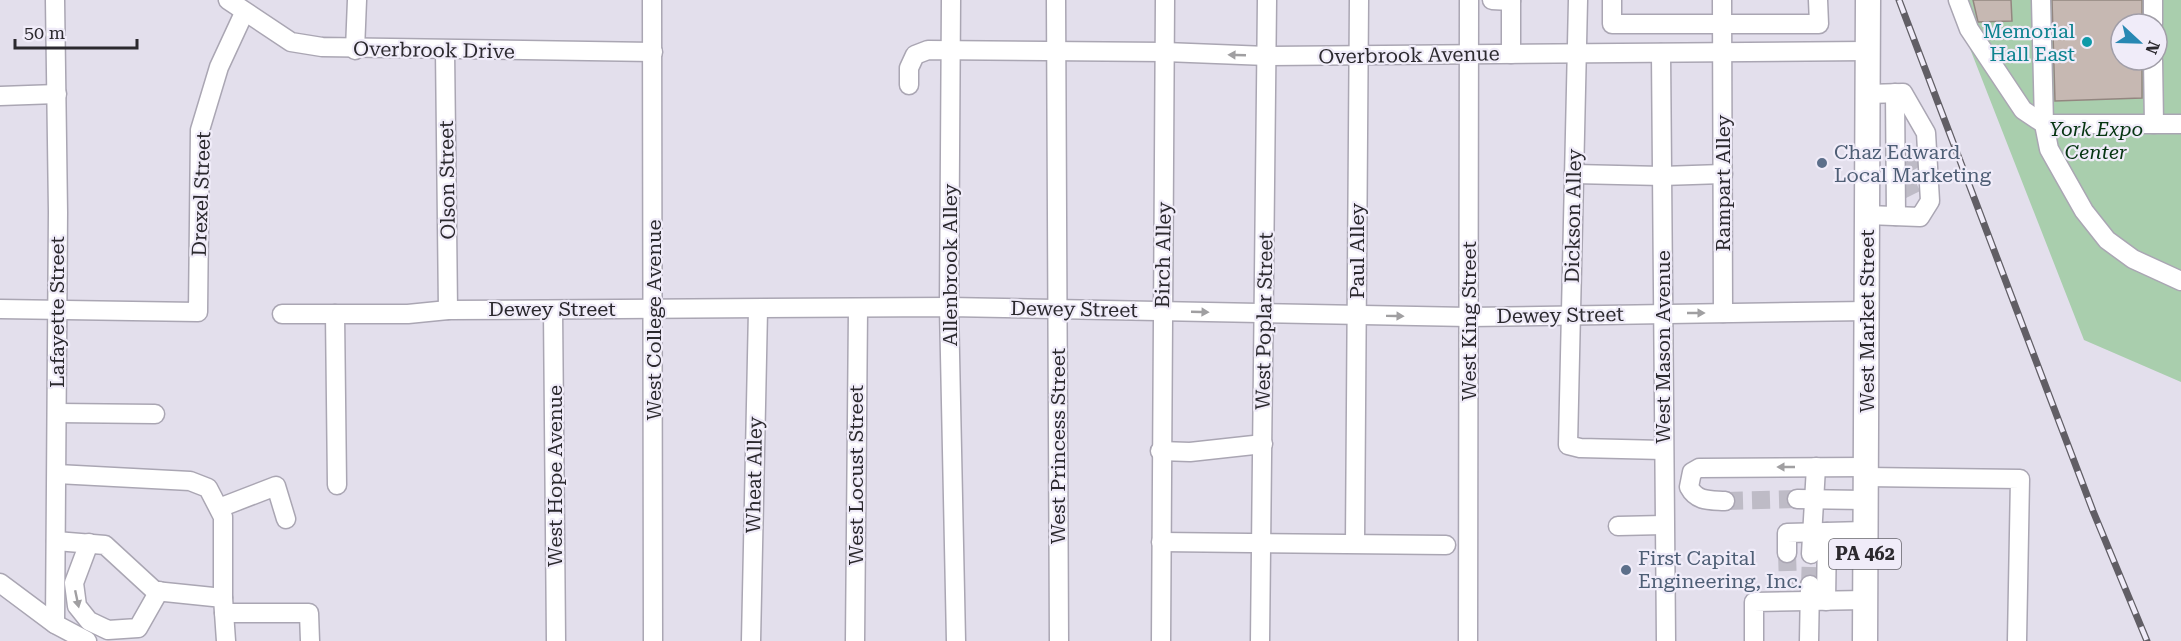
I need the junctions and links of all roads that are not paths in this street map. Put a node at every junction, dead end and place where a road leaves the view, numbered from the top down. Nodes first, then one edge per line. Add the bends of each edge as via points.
1 (55, 0) edge
2 (228, 0) edge
3 (357, 0) edge
4 (652, 0) edge
5 (951, 0) edge
6 (1056, 0) edge
7 (1165, 0) edge
8 (1267, 0) edge
9 (1359, 0) edge
10 (1469, 0) edge
11 (1492, 0) edge
12 (1511, 0) edge
13 (1578, 0) edge
14 (1612, 0) edge
15 (1722, 0) edge
16 (1818, 0) edge
17 (1868, 0) edge
18 (1958, 0) edge
19 (2041, 0) edge
20 (244, 13) junction
21 (1722, 24) junction
22 (355, 50) junction
23 (445, 50) junction
24 (951, 50) junction
25 (1867, 51) junction
26 (653, 52) junction
27 (1056, 52) junction
28 (1165, 52) junction
29 (1661, 52) junction
30 (1722, 52) junction
31 (1577, 53) junction
32 (1469, 54) junction
33 (1511, 54) junction
34 (1267, 56) junction
35 (1358, 56) junction
36 (2153, 72) edge
37 (909, 86) dead end
38 (1894, 93) junction
39 (57, 94) junction
40 (1867, 94) junction
41 (0, 96) edge
42 (2044, 124) junction
43 (2154, 124) junction
44 (2181, 124) edge
45 (1574, 174) junction
46 (1723, 174) junction
47 (1662, 176) junction
48 (1867, 214) junction
49 (1896, 216) junction
50 (2181, 280) edge
51 (949, 307) junction
52 (655, 308) junction
53 (0, 309) edge
54 (57, 309) junction
55 (858, 309) junction
56 (1058, 309) junction
57 (448, 310) junction
58 (554, 310) junction
59 (758, 310) junction
60 (1162, 311) junction
61 (1867, 311) junction
62 (1724, 313) junction
63 (282, 314) dead end
64 (335, 314) junction
65 (1264, 314) junction
66 (1663, 314) junction
67 (1571, 315) junction
68 (1357, 316) junction
69 (1469, 317) junction
70 (57, 413) junction
71 (155, 414) dead end
72 (1263, 444) junction
73 (1663, 450) junction
74 (1161, 451) junction
75 (1816, 467) junction
76 (57, 474) junction
77 (1866, 481) junction
78 (337, 485) dead end
79 (1806, 499) junction
80 (1725, 501) tunnel mouth
81 (219, 508) junction
82 (286, 519) dead end
83 (1664, 525) junction
84 (1618, 526) dead end
85 (1865, 531) junction
86 (1819, 532) junction
87 (56, 541) junction
88 (1161, 542) junction
89 (1261, 542) junction
90 (1355, 542) junction
91 (89, 543) junction
92 (1446, 545) dead end
93 (1787, 553) tunnel mouth
94 (1811, 554) tunnel mouth
95 (0, 583) edge
96 (159, 591) junction
97 (1815, 596) junction
98 (1865, 600) junction
99 (224, 605) junction
100 (55, 624) junction
101 (87, 641) edge
102 (226, 641) edge
103 (310, 641) edge
104 (556, 641) edge
105 (653, 641) edge
106 (751, 641) edge
107 (855, 641) edge
108 (956, 641) edge
109 (1059, 641) edge
110 (1161, 641) edge
111 (1260, 641) edge
112 (1468, 641) edge
113 (1666, 641) edge
114 (1754, 641) edge
115 (1809, 641) edge
116 (1865, 641) edge
117 (2017, 641) edge

1 - 39 street, Lafayette Street
2 - 20 street, Overbrook Drive
3 - 22 street
4 - 26 street, West College Avenue
5 - 24 street, Allenbrook Alley
6 - 27 street, West Princess Street
7 - 28 street, Birch Alley
8 - 34 street, West Poplar Street
9 - 35 street, Paul Alley
10 - 32 street, West King Street
11 - 12 street
12 - 33 street
13 - 31 street, Dickson Alley
14 - 21 street via 1612,24
15 - 21 street, Rampart Alley
16 - 21 street via 1819,24
17 - 25 main road, West Market Street / PA 462
18 - 42 street via 1969,29 2023,110
19 - 42 street
20 - 22 street, Overbrook Drive via 291,42
20 - 54 street, Drexel Street via 219,67 200,130 198,312
21 - 30 street, Rampart Alley
22 - 23 street, Overbrook Drive
23 - 26 street, Overbrook Drive
23 - 57 street, Olson Street
24 - 27 street, Overbrook Avenue
24 - 37 street, Overbrook Avenue via 928,50 915,55 909,68
24 - 51 street, Allenbrook Alley
25 - 30 street, Overbrook Avenue
25 - 40 main road, West Market Street / PA 462
26 - 52 street, West College Avenue
27 - 28 street, Overbrook Avenue
27 - 56 street, West Princess Street
34 -> 28 street, Overbrook Avenue
28 - 60 street, Birch Alley
29 - 30 street, Overbrook Avenue
29 - 31 street, Overbrook Avenue
29 - 47 street, West Mason Avenue
30 - 46 street, Rampart Alley
31 - 33 street, Overbrook Avenue
31 - 45 street, Dickson Alley
32 - 33 street, Overbrook Avenue
32 - 35 street, Overbrook Avenue
32 - 69 street, West King Street
34 - 35 street, Overbrook Avenue
34 - 65 street, West Poplar Street
35 - 68 street, Paul Alley
36 - 43 street
38 - 40 street
38 - 49 street via 1899,167
38 - 49 street via 1903,93 1926,133 1930,201 1920,216
39 - 41 street
39 - 54 street, Lafayette Street
40 - 48 main road, West Market Street / PA 462
42 - 43 street
42 - 50 street via 2049,150 2084,211 2107,240 2133,259
43 - 44 street
45 - 47 street
45 - 67 street, Dickson Alley
46 - 47 street
46 - 62 street, Rampart Alley
47 - 66 street, West Mason Avenue
48 - 49 street
48 - 61 main road, West Market Street / PA 462
51 - 55 street, Dewey Street
51 - 56 street, Dewey Street
51 - 108 street, Allenbrook Alley
52 - 58 street, Dewey Street
52 - 59 street, Dewey Street
52 - 105 street, West College Avenue
53 - 54 street
54 - 70 street, Lafayette Street
55 - 59 street, Dewey Street
55 - 107 street, West Locust Street
56 - 60 street, Dewey Street
56 - 109 street, West Princess Street
57 - 58 street, Dewey Street
57 - 64 street, Dewey Street
58 - 104 street, West Hope Avenue
59 - 106 street, Wheat Alley
60 -> 65 street, Dewey Street
60 - 74 street, Birch Alley
61 - 62 street, Dewey Street
61 - 77 main road, West Market Street / PA 462
66 -> 62 street, Dewey Street
63 - 64 street, Dewey Street
64 - 78 street
65 - 68 street, Dewey Street
65 - 72 street, West Poplar Street
66 - 67 street, Dewey Street
66 - 73 street, West Mason Avenue
67 - 69 street, Dewey Street
67 - 73 street, Dickson Alley via 1568,445
68 -> 69 street, Dewey Street
68 - 90 street, Paul Alley
69 - 112 street, West King Street
70 - 71 street
70 - 76 street, Lafayette Street
72 - 74 street
72 - 89 street, West Poplar Street
73 - 83 street, West Mason Avenue
74 - 88 street, Birch Alley
75 - 77 street
75 - 79 street
75 -> 80 street via 1699,468 1692,472 1689,487 1693,495 1702,500
76 - 81 street via 190,480 208,488
76 - 87 street, Lafayette Street
77 - 79 street
77 - 85 main road, West Market Street / PA 462
77 - 117 street via 2020,479
79 - 86 street
81 - 82 street via 276,486
81 - 99 street via 223,517
83 - 84 street
83 - 113 street, West Mason Avenue
85 - 86 street
85 - 98 main road, West Market Street / PA 462
86 - 93 street via 1787,533
86 - 94 street
86 - 97 street
87 - 91 street
87 - 100 street, Lafayette Street
88 - 89 street
88 - 110 street, Birch Alley
89 - 90 street
89 - 111 street, West Poplar Street
90 - 92 street
91 - 96 street via 105,545
91 -> 96 street via 74,583 77,606 89,621 108,630 138,628
95 - 100 street
96 - 99 street
97 - 98 street
97 - 114 street via 1788,593 1754,602
97 - 115 street
98 - 116 main road, West Market Street / PA 462
99 - 102 street
99 - 103 street via 309,613
100 - 101 street

